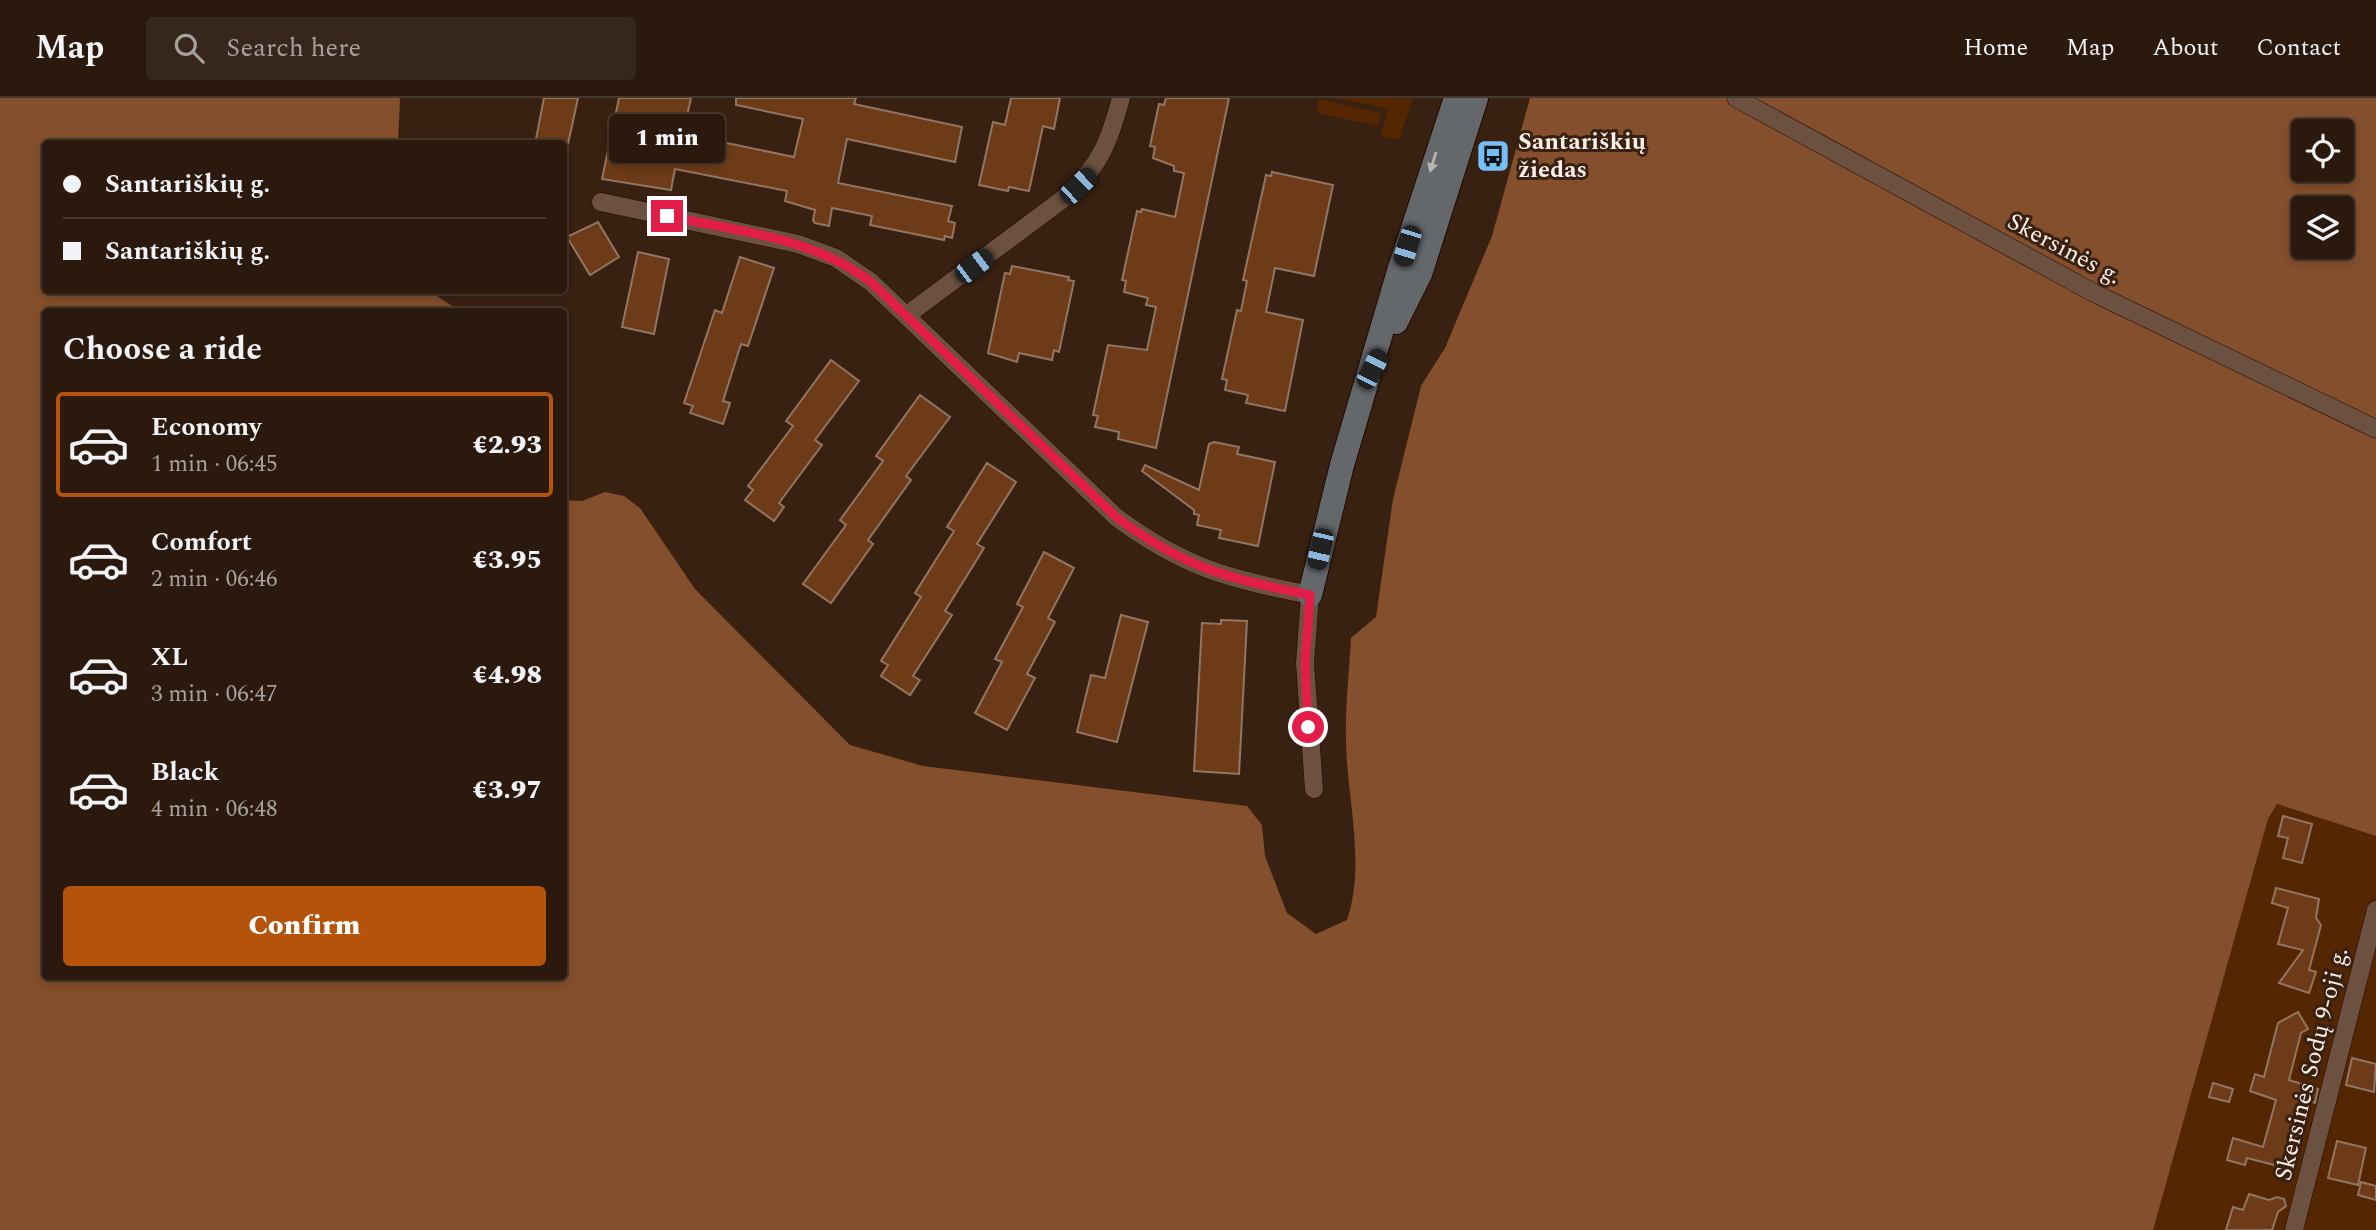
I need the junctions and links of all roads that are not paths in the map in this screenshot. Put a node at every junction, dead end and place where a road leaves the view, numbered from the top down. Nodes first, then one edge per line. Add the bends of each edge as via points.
1 (1121, 98) edge
2 (1456, 98) edge
3 (1476, 98) edge
4 (1736, 98) edge
5 (601, 202) dead end
6 (907, 315) junction
7 (1372, 369) junction
8 (2376, 429) edge
9 (1310, 595) junction
10 (1314, 789) dead end
11 (2376, 910) edge
12 (2368, 979) edge
13 (2294, 1230) edge

1 - 6 street via 1110,140 1089,175
2 -> 7 main road
3 - 7 main road via 1420,274
4 - 8 street, Skersinės g. via 2094,293
5 - 6 street via 821,252 852,268
6 - 9 street via 1106,508 1155,546 1201,568
7 - 9 main road via 1342,465
9 - 10 street via 1305,663
11 - 12 street, Skersinės Sodų 9-oji g.
12 - 13 street, Skersinės Sodų 9-oji g.

